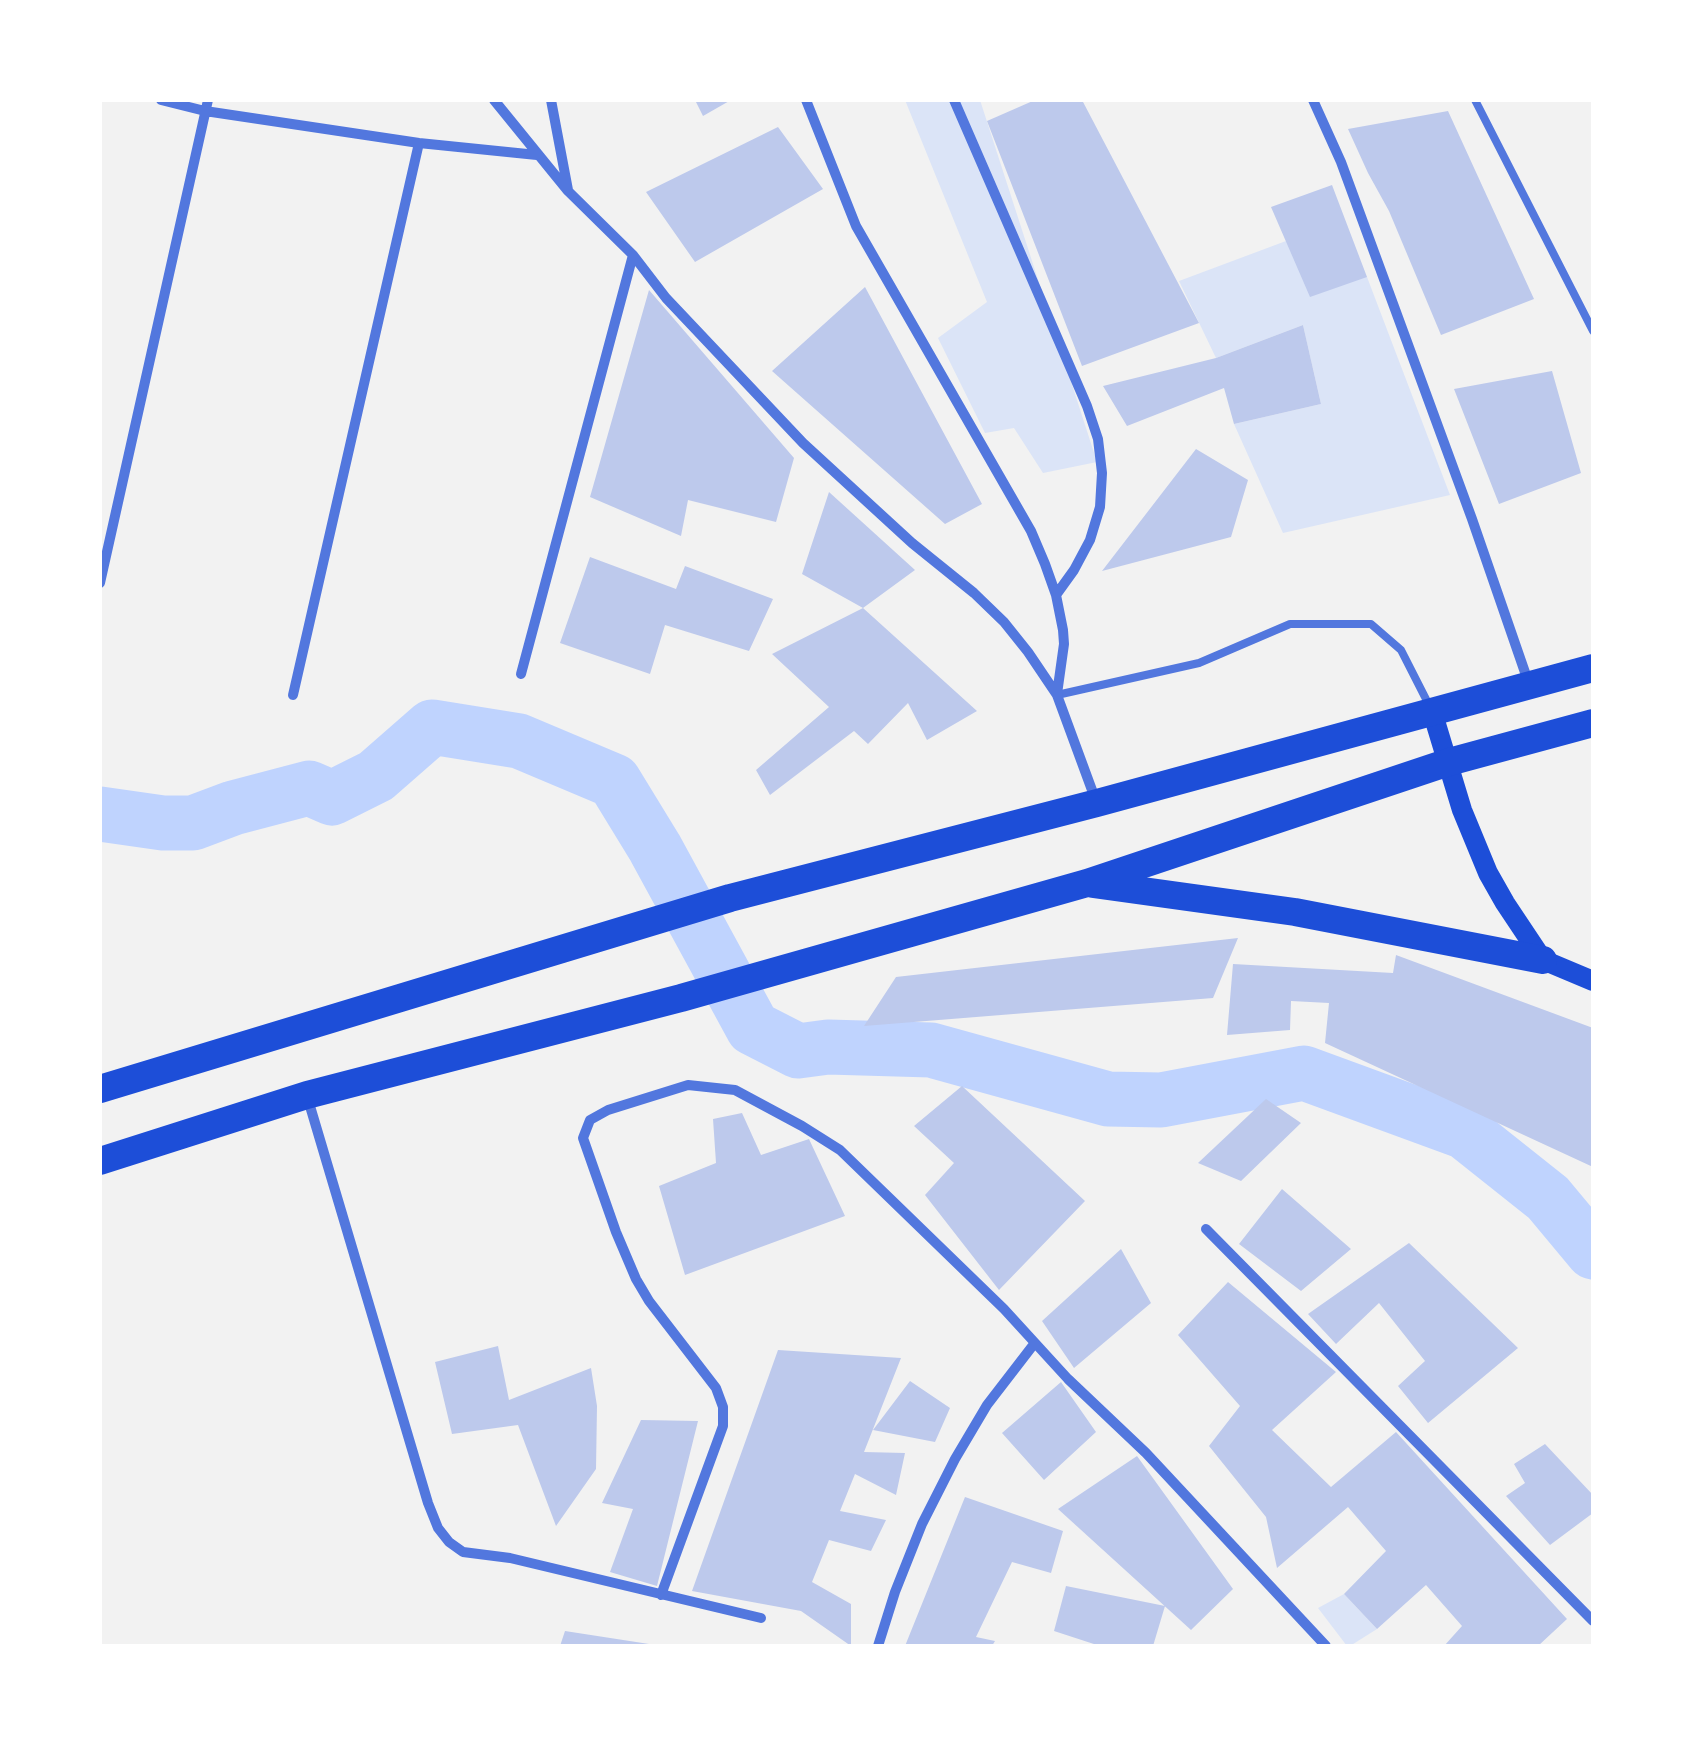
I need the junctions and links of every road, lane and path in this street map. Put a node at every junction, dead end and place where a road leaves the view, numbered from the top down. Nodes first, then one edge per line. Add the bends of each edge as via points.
1 (161, 100) edge
2 (494, 100) edge
3 (551, 100) edge
4 (806, 100) edge
5 (954, 100) edge
6 (1314, 100) edge
7 (1475, 100) edge
8 (206, 105) edge
9 (419, 142) junction
10 (538, 155) junction
11 (568, 192) junction
12 (632, 255) junction
13 (1593, 331) edge
14 (100, 583) edge
15 (1056, 595) junction
16 (1593, 668) edge
17 (520, 674) dead end
18 (1529, 685) junction
19 (293, 695) dead end
20 (1057, 695) junction
21 (1432, 711) junction
22 (1593, 722) edge
23 (1449, 762) junction
24 (1097, 802) junction
25 (1087, 883) junction
26 (1543, 960) junction
27 (1593, 981) edge
28 (100, 1088) edge
29 (307, 1094) junction
30 (100, 1161) edge
31 (1206, 1229) dead end
32 (1034, 1344) junction
33 (661, 1595) junction
34 (762, 1618) dead end
35 (1593, 1622) edge
36 (878, 1646) edge
37 (1326, 1646) edge

1 - 8 street
2 - 10 street
3 - 11 street
4 - 15 street via 856,226 1031,531
5 - 15 street via 1098,439 1100,507 1090,540
6 - 18 street
7 - 13 lane
8 - 9 street
8 - 14 street
9 - 10 street
9 - 19 street
10 - 11 street
11 - 12 street
12 - 17 street
12 - 20 street via 803,443 1004,622
15 - 20 street via 1064,644
16 - 18 highway
18 - 21 highway
20 - 21 lane via 1199,664 1290,624 1372,624 1402,650
20 - 24 street
21 - 23 main road
21 - 24 highway
22 - 23 highway
23 - 25 highway
23 - 26 main road via 1488,873
24 - 28 highway via 730,898
25 - 26 highway via 1295,912
25 - 29 highway
26 - 27 main road
29 - 30 highway
29 - 33 street via 438,1528 463,1552
31 - 35 street
32 - 33 street via 840,1150 735,1090 688,1084 590,1120 583,1138 636,1279 723,1406 723,1426
32 - 36 street via 955,1459 922,1524
32 - 37 street
33 - 34 street

